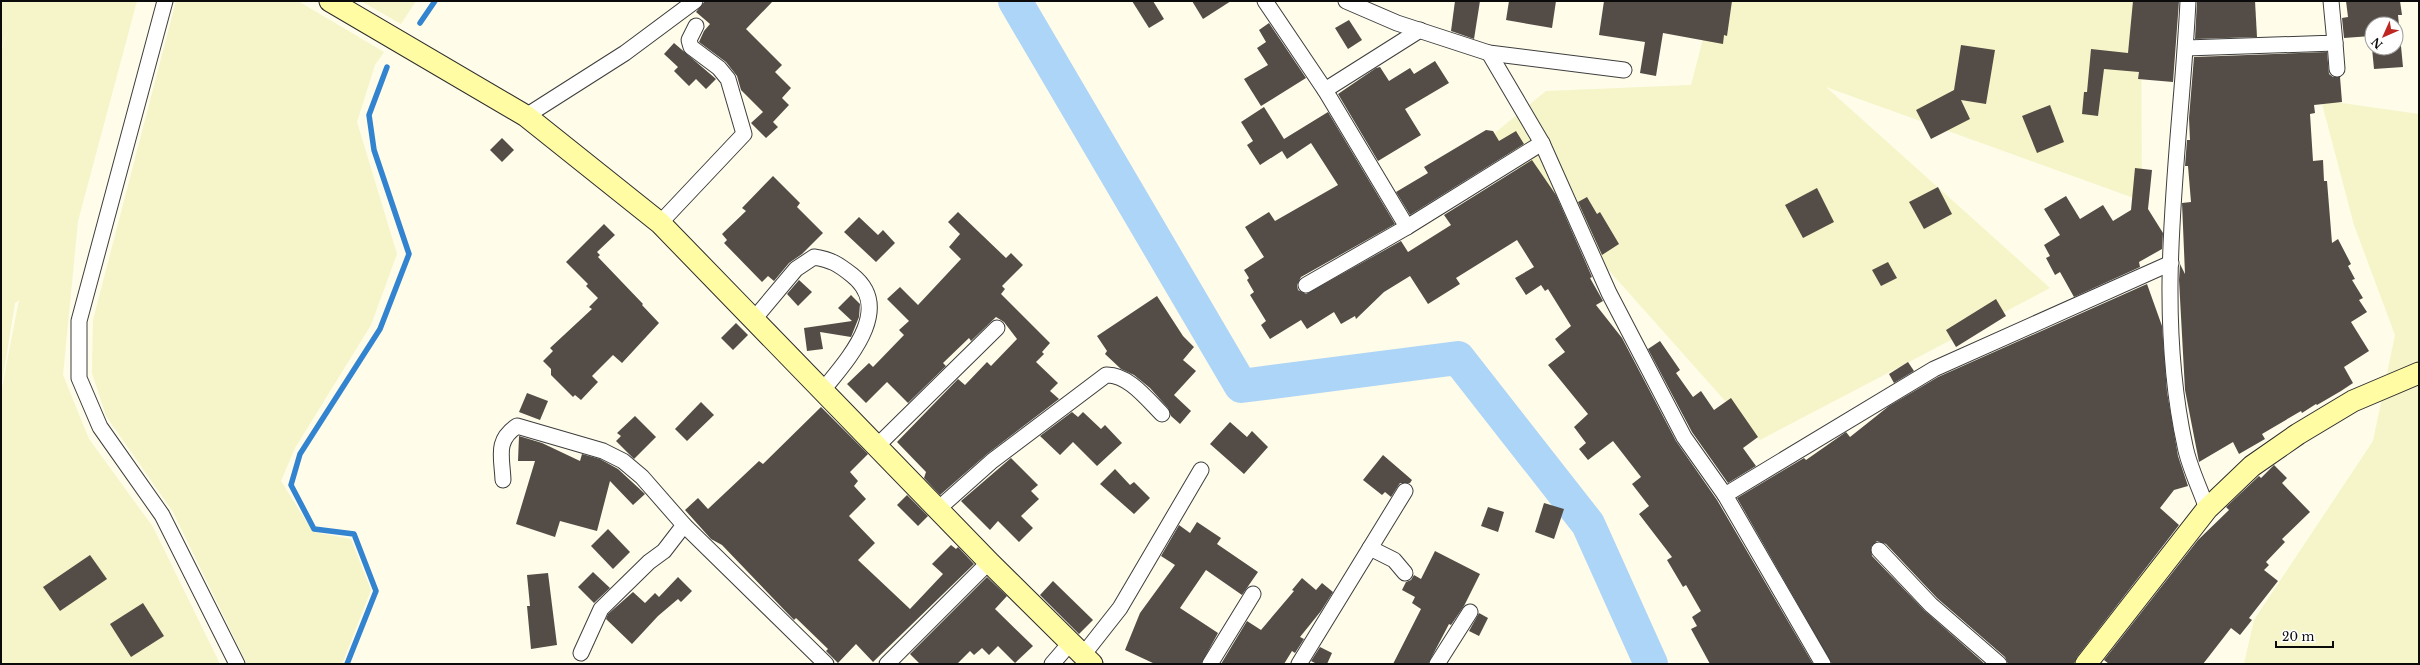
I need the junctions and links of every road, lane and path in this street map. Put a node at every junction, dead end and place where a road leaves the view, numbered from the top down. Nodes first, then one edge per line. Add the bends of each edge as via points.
1 (164, 1) edge
2 (330, 1) edge
3 (695, 1) edge
4 (1265, 1) edge
5 (1346, 1) edge
6 (2188, 1) edge
7 (2331, 1) edge
8 (696, 26) dead end
9 (1420, 30) junction
10 (2335, 43) junction
11 (2186, 48) junction
12 (1489, 53) junction
13 (2337, 69) dead end
14 (1624, 70) dead end
15 (1325, 90) junction
16 (526, 116) junction
17 (1542, 143) junction
18 (660, 223) junction
19 (1407, 227) junction
20 (2171, 263) junction
21 (1306, 285) dead end
22 (754, 319) junction
23 (997, 328) dead end
24 (2419, 373) edge
25 (822, 390) junction
26 (1162, 414) dead end
27 (877, 446) junction
28 (1202, 470) dead end
29 (503, 480) dead end
30 (1405, 491) dead end
31 (1725, 495) junction
32 (938, 509) junction
33 (2207, 509) junction
34 (684, 525) junction
35 (1370, 548) junction
36 (1879, 550) dead end
37 (989, 562) junction
38 (1405, 573) dead end
39 (1253, 594) dead end
40 (1470, 612) dead end
41 (581, 653) dead end
42 (1082, 654) edge
43 (1304, 662) edge
44 (237, 664) edge
45 (826, 664) edge
46 (887, 664) edge
47 (1052, 664) edge
48 (1210, 664) edge
49 (1437, 664) edge
50 (1823, 664) edge
51 (1999, 664) edge
52 (2086, 664) edge

1 - 44 street via 79,321 79,378 100,427 162,515
2 - 16 street
3 - 16 street via 624,53
4 - 15 street
5 - 9 street via 1396,23
6 - 11 street
7 - 10 street
8 - 18 street via 689,40 691,47 719,68 728,79 744,134
9 - 12 street
9 - 15 street
10 - 11 street
10 - 13 street
11 - 20 street
12 - 14 street
12 - 17 street
15 - 19 street
16 - 18 street
17 - 19 street
17 - 31 street via 1609,293 1655,383 1684,437
18 - 22 street
19 - 21 street
20 - 31 street via 1934,369
20 - 33 street via 2175,394 2185,448
22 - 25 street
22 - 25 street via 796,268 814,257 833,261 863,284 870,304 865,331
23 - 27 street
24 - 33 street via 2353,402 2298,434 2252,466
25 - 27 street
26 - 32 street via 1133,386 1116,375 1106,375 992,461
27 - 32 street
28 - 42 street via 1120,608
29 - 34 street via 501,448 505,434 517,426 529,428 603,451 623,461 642,477
30 - 35 street
31 - 50 street
32 - 37 street
33 - 52 street
34 - 41 street via 664,551 649,562 601,609
34 - 45 street
35 - 38 street via 1394,560
35 - 43 street
36 - 51 street via 1931,605
37 - 42 street
37 - 46 street
39 - 48 street
40 - 49 street
42 - 47 street

